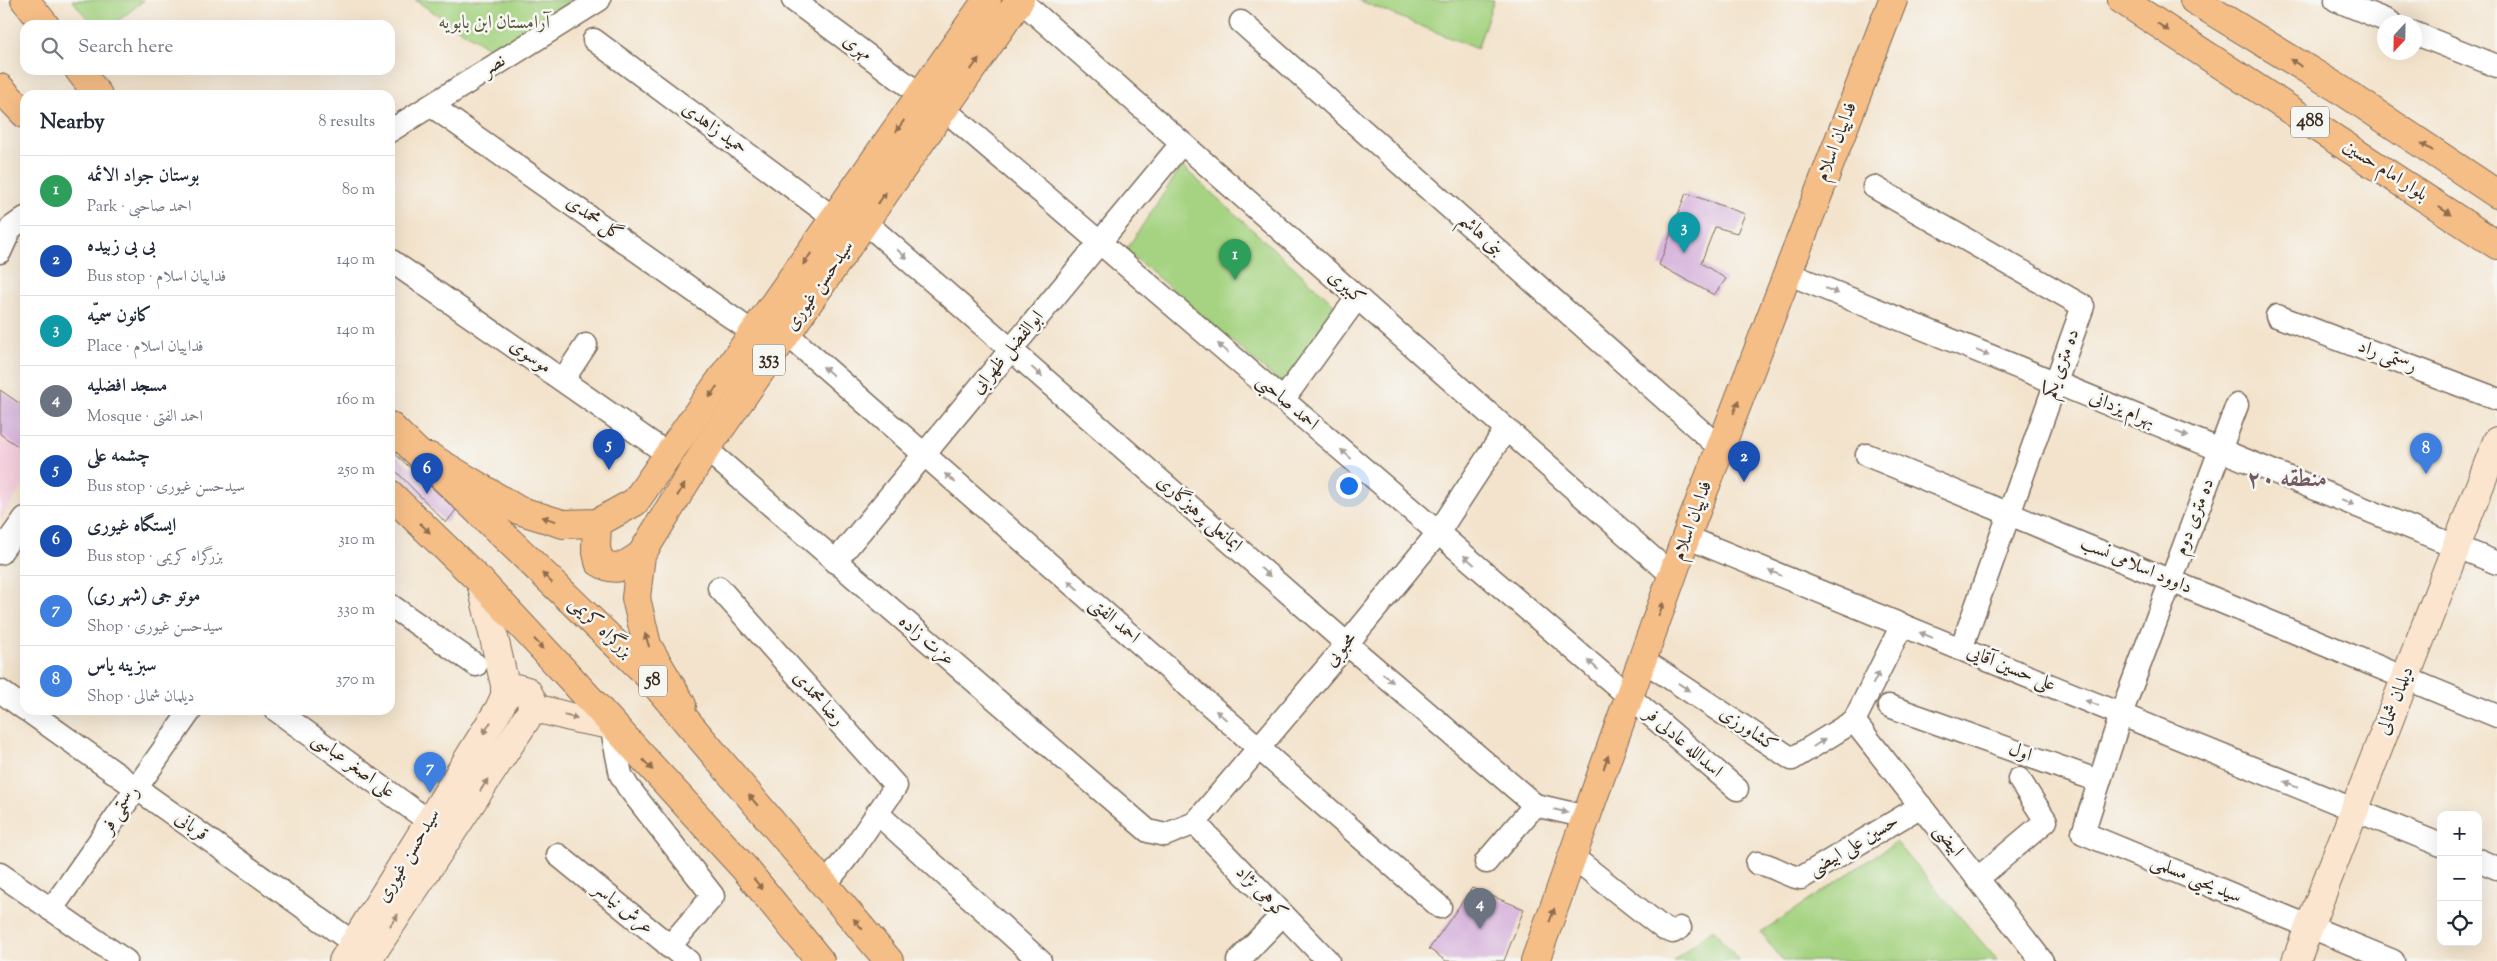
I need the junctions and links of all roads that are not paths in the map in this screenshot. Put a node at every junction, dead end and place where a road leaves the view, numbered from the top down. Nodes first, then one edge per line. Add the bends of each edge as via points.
1 (25, 0) edge
2 (599, 0) edge
3 (793, 0) edge
4 (988, 0) edge
5 (1020, 0) edge
6 (1893, 0) edge
7 (2122, 0) edge
8 (2194, 0) edge
9 (2336, 0) edge
10 (2367, 6) edge
11 (2380, 15) edge
12 (41, 20) edge
13 (1242, 22) dead end
14 (2422, 35) edge
15 (594, 40) dead end
16 (2497, 66) edge
17 (83, 75) edge
18 (0, 88) edge
19 (94, 90) edge
20 (932, 102) junction
21 (432, 106) junction
22 (20, 109) edge
23 (395, 128) edge
24 (1182, 143) junction
25 (1874, 187) dead end
26 (2497, 194) edge
27 (835, 219) junction
28 (20, 222) edge
29 (865, 222) junction
30 (1100, 242) junction
31 (2497, 245) edge
32 (0, 252) edge
33 (395, 263) edge
34 (1787, 273) junction
35 (1357, 298) junction
36 (2277, 316) dead end
37 (755, 334) junction
38 (786, 334) junction
39 (586, 345) dead end
40 (1011, 349) junction
41 (563, 380) junction
42 (2055, 383) junction
43 (2497, 399) edge
44 (1283, 400) junction
45 (2238, 405) dead end
46 (1506, 429) junction
47 (398, 434) edge
48 (2497, 440) edge
49 (1720, 448) junction
50 (706, 449) junction
51 (2220, 450) junction
52 (669, 455) junction
53 (924, 455) junction
54 (1867, 455) dead end
55 (395, 499) edge
56 (2009, 514) junction
57 (597, 523) junction
58 (20, 527) edge
59 (1438, 533) junction
60 (1686, 537) junction
61 (2456, 546) junction
62 (0, 553) edge
63 (641, 555) junction
64 (835, 562) junction
65 (2497, 563) edge
66 (1673, 576) junction
67 (2171, 581) junction
68 (481, 582) junction
69 (719, 588) dead end
70 (395, 608) edge
71 (1902, 625) junction
72 (1347, 644) junction
73 (1961, 649) junction
74 (1643, 660) junction
75 (476, 665) dead end
76 (2405, 678) junction
77 (0, 691) edge
78 (505, 696) junction
79 (1630, 697) junction
80 (20, 705) edge
81 (1889, 706) dead end
82 (531, 712) junction
83 (2121, 714) junction
84 (34, 715) edge
85 (188, 715) edge
86 (283, 715) edge
87 (2497, 716) edge
88 (1854, 721) junction
89 (611, 725) junction
90 (704, 743) junction
91 (1258, 747) junction
92 (2019, 779) dead end
93 (2099, 781) junction
94 (136, 788) junction
95 (1737, 790) dead end
96 (1535, 805) junction
97 (1920, 806) junction
98 (2346, 806) junction
99 (878, 813) junction
100 (1586, 817) junction
101 (430, 822) junction
102 (1194, 823) junction
103 (1148, 831) joint
104 (2437, 843) edge
105 (558, 856) dead end
106 (1572, 857) junction
107 (1486, 862) dead end
108 (2482, 862) edge
109 (1757, 863) dead end
110 (2497, 868) edge
111 (0, 874) edge
112 (1977, 879) junction
113 (825, 885) junction
114 (1440, 907) dead end
115 (51, 910) junction
116 (1282, 915) junction
117 (2309, 927) junction
118 (1680, 928) dead end
119 (670, 947) junction
120 (355, 955) edge
121 (126, 961) edge
122 (688, 961) edge
123 (820, 961) edge
124 (889, 961) edge
125 (1040, 961) edge
126 (1238, 961) edge
127 (1328, 961) edge
128 (1535, 961) edge
129 (2042, 961) edge
130 (2296, 961) edge
131 (2393, 961) edge

1 - 12 main road
2 - 21 street, نصر
3 - 20 street, مهری
4 - 20 main road, سیدحسن غیوری / 353
20 -> 5 main road, سیدحسن غیوری / 353
5 - 24 street, کبیری
6 - 34 main road, فداییان اسلام
7 -> 31 main road, بلوار امام حسین / 488
26 -> 8 main road, 488 via 2338,88
9 - 10 street
10 - 11 street
13 - 49 street, بنی هاشم
14 - 16 street
15 - 27 street, حمید زاهدی
17 - 19 main road
18 - 22 main road
20 -> 27 main road, سیدحسن غیوری / 353
29 -> 20 main road, سیدحسن غیوری / 353
20 - 30 street, احمد صاحبی
21 - 23 street, نصر
21 - 37 street, گل محمدی
24 - 30 street, ابوالفضل ظهرابی
24 - 35 street, کبیری
25 - 42 street, ده متری یکم via 2083,306
27 -> 37 main road, سیدحسن غیوری / 353
28 - 32 street via 11,228
29 - 38 main road, سیدحسن غیوری / 353
29 -> 40 street, ایمانعلی پرهیزگاری
30 - 40 street, ابوالفضل ظهرابی
44 -> 30 street, احمد صاحبی
33 - 41 street, موسوی
34 -> 42 street, بهرام یزدانی
49 -> 34 main road, فداییان اسلام
35 - 44 street
35 - 46 street, کبیری
36 - 43 street, رستمی راد
37 -> 52 main road, سیدحسن غیوری / 353
38 - 50 main road, سیدحسن غیوری / 353
53 -> 38 street, احمد الفتی
39 - 41 street
40 - 53 street, ابوالفضل ظهرابی
40 -> 72 street, ایمانعلی پرهیزگاری
41 - 52 street, موسوی
42 -> 51 street, بهرام یزدانی
42 - 56 street, ده متری یکم
59 -> 44 street, احمد صاحبی
45 - 51 street, ده متری دوم
46 - 59 street, محبوبی
46 - 66 street, کبیری
57 -> 47 main road, سیدحسن غیوری / 353 via 563,524 518,510
90 -> 47 main road, بزرگراه کریمی / 58 via 645,672
48 - 61 main road, دیلمان شمالی
49 - 60 main road, فداییان اسلام
63 -> 50 main road, سیدحسن غیوری / 353
50 - 64 street, عزت زاده
51 -> 61 street, بهرام یزدانی
51 - 67 street, ده متری دوم
52 - 57 main road, سیدحسن غیوری / 353 via 635,502
53 - 64 street, ابوالفضل ظهرابی
91 -> 53 street, احمد الفتی
54 - 56 street, داوود اسلامی نسب
55 -> 68 main road
56 - 67 street, داوود اسلامی نسب
56 - 73 street, ده متری یکم
57 - 63 main road via 599,562 609,568 622,567
58 - 62 street
59 - 72 street, محبوبی
79 -> 59 street, احمد صاحبی
60 - 66 main road, فداییان اسلام
71 -> 60 street, علی حسین آقایی
61 - 65 street, بهرام یزدانی
61 - 76 main road, دیلمان شمالی
90 -> 63 main road, سیدحسن غیوری / 353 via 647,645 636,598
64 - 103 street, عزت زاده
74 -> 66 main road, فداییان اسلام
67 - 76 street, داوود اسلامی نسب
67 - 83 street, ده متری دوم
68 - 78 main road
68 -> 89 main road
69 - 99 street, رضا محمدی via 896,786
70 - 75 street
73 -> 71 street, علی حسین آقایی
88 -> 71 street
72 - 91 street, محبوبی
72 -> 96 street, ایمانعلی پرهیزگاری
83 -> 73 street, علی حسین آقایی
74 - 79 main road, فداییان اسلام
74 -> 88 street, کشاورزی via 1792,759
76 - 87 street, داوود اسلامی نسب
76 - 98 main road, دیلمان شمالی
77 - 80 street, قربانی
78 - 82 main road via 516,688 527,691 532,700
78 -> 101 main road, سیدحسن غیوری
79 - 95 street, اسدالله عادلی فر
100 -> 79 main road, فداییان اسلام
81 - 93 street, اول
82 -> 89 main road via 543,710
120 -> 82 main road, سیدحسن غیوری
83 - 93 street, ده متری دوم
98 -> 83 street, علی حسین آقایی
84 - 94 street, قربانی
85 - 94 street, رستمی فر
86 - 101 street, علی اصغر عباسی
88 - 97 street, ابیضی
89 - 119 street via 621,775 628,788 713,896
89 -> 123 main road via 746,870
113 -> 90 main road, بزرگراه کریمی / 58
91 - 102 street, محبوبی
91 - 114 street, احمد الفتی
92 - 112 street via 2046,821
93 - 117 street, سید یحیی مسلمی via 2083,833
94 - 115 street, رستمی فر
94 - 120 street, قربانی
96 -> 100 street
96 - 107 street
97 - 109 street, حسین علی ابیضی via 1801,878 1792,877 1768,864
97 - 112 street, ابیضی
98 - 104 street, علی حسین آقایی
98 - 117 main road, دیلمان شمالی
99 - 113 street, رضا محمدی
99 - 125 street
100 - 106 main road, فداییان اسلام
101 - 120 main road, سیدحسن غیوری
102 - 103 street, محبوبی via 1165,835
102 - 116 street, کوهی نژاد
105 - 119 street, عرش نیاسر
106 - 118 street via 1664,929 1673,932
128 -> 106 main road, فداییان اسلام
108 - 110 street
111 - 115 street
112 - 129 street, ابیضی
124 -> 113 main road, بزرگراه کریمی / 58
115 - 121 street
116 - 126 street
116 - 127 street, کوهی نژاد
117 - 130 main road, دیلمان شمالی
117 - 131 street, سید یحیی مسلمی
119 - 122 street, عرش نیاسر

